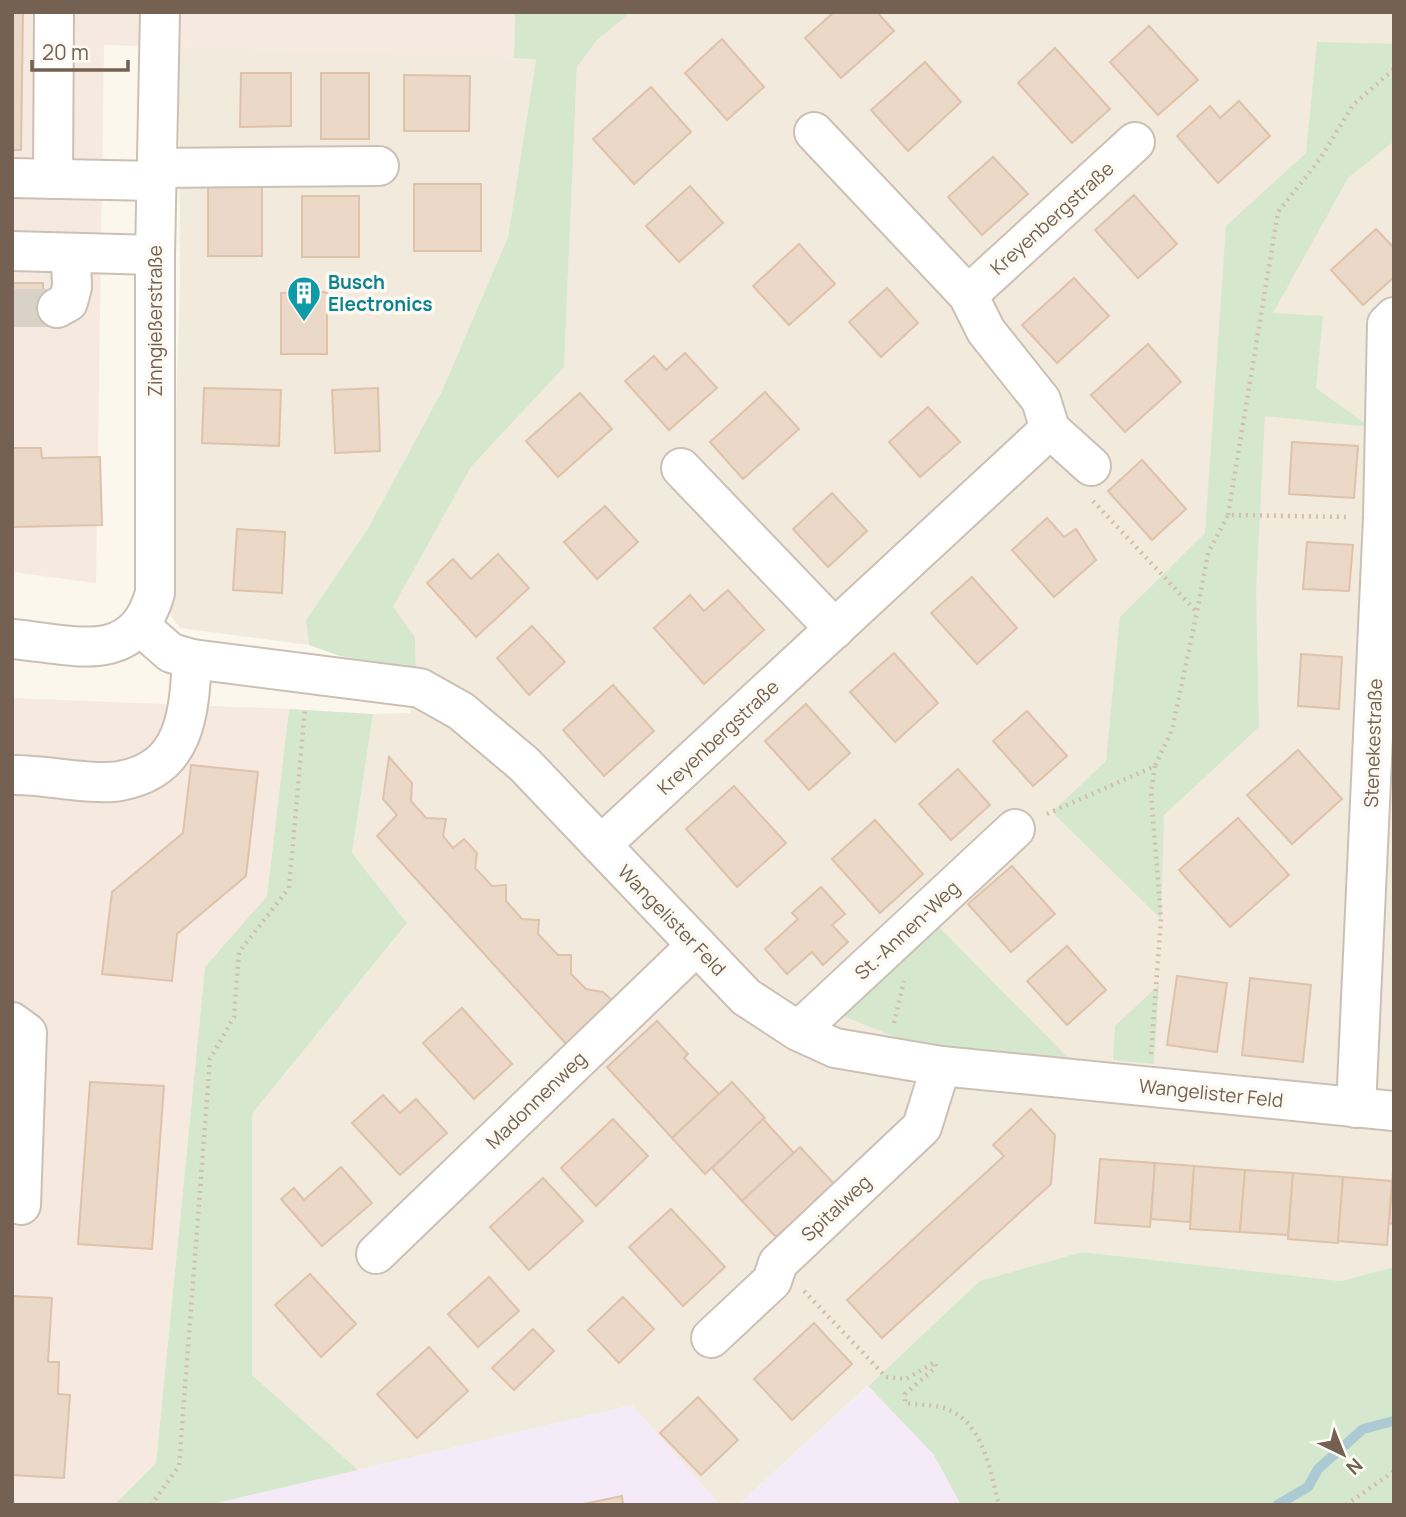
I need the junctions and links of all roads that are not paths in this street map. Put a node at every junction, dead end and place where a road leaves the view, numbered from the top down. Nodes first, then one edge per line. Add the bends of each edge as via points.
1 (54, 12) edge
2 (160, 12) edge
3 (814, 132) dead end
4 (1135, 142) dead end
5 (379, 166) dead end
6 (156, 174) junction
7 (12, 178) edge
8 (53, 179) junction
9 (12, 251) edge
10 (71, 254) junction
11 (155, 255) junction
12 (968, 295) junction
13 (57, 308) dead end
14 (1394, 317) edge
15 (1050, 429) junction
16 (1091, 466) road end
17 (681, 468) dead end
18 (1388, 518) edge
19 (140, 626) junction
20 (835, 629) junction
21 (12, 639) edge
22 (192, 659) junction
23 (12, 775) edge
24 (1015, 829) road end
25 (601, 845) junction
26 (1380, 885) edge
27 (696, 946) junction
28 (12, 1022) edge
29 (798, 1031) junction
30 (1377, 1035) edge
31 (941, 1066) junction
32 (1356, 1108) junction
33 (1394, 1111) edge
34 (21, 1205) dead end
35 (376, 1254) dead end
36 (711, 1338) dead end

1 - 8 street
2 - 6 street, Zinngießerstraße
3 - 12 street
4 - 12 street, Kreyenbergstraße
5 - 6 street
6 - 8 street
6 - 11 street, Zinngießerstraße
7 - 8 street
9 - 10 street
10 - 11 street
10 - 13 street via 72,288 68,302
11 - 19 street, Zinngießerstraße via 155,593
12 - 15 street via 986,331 1041,400
14 - 18 street, Stenekestraße via 1387,324
15 - 16 street
15 - 20 street, Kreyenbergstraße
17 - 20 street
18 - 26 street, Stenekestraße
19 - 21 street via 127,639 106,646
19 - 22 street, Wangelister Feld via 171,653
20 - 25 street, Kreyenbergstraße
22 - 23 street via 189,702 178,743 159,767 119,781
22 - 25 street, Wangelister Feld via 420,688 461,711 524,764
24 - 29 street, St.-Annen-Weg
25 - 27 street, Wangelister Feld
26 - 30 street, Stenekestraße
27 - 29 street, Wangelister Feld via 746,997
27 - 35 street, Madonnenweg
28 - 34 street via 27,1033
29 - 31 street, Wangelister Feld via 835,1048
30 - 32 street, Stenekestraße
31 - 32 street, Wangelister Feld
31 - 36 street, Spitalweg via 922,1127 778,1263 772,1281
32 - 33 street, Wangelister Feld

